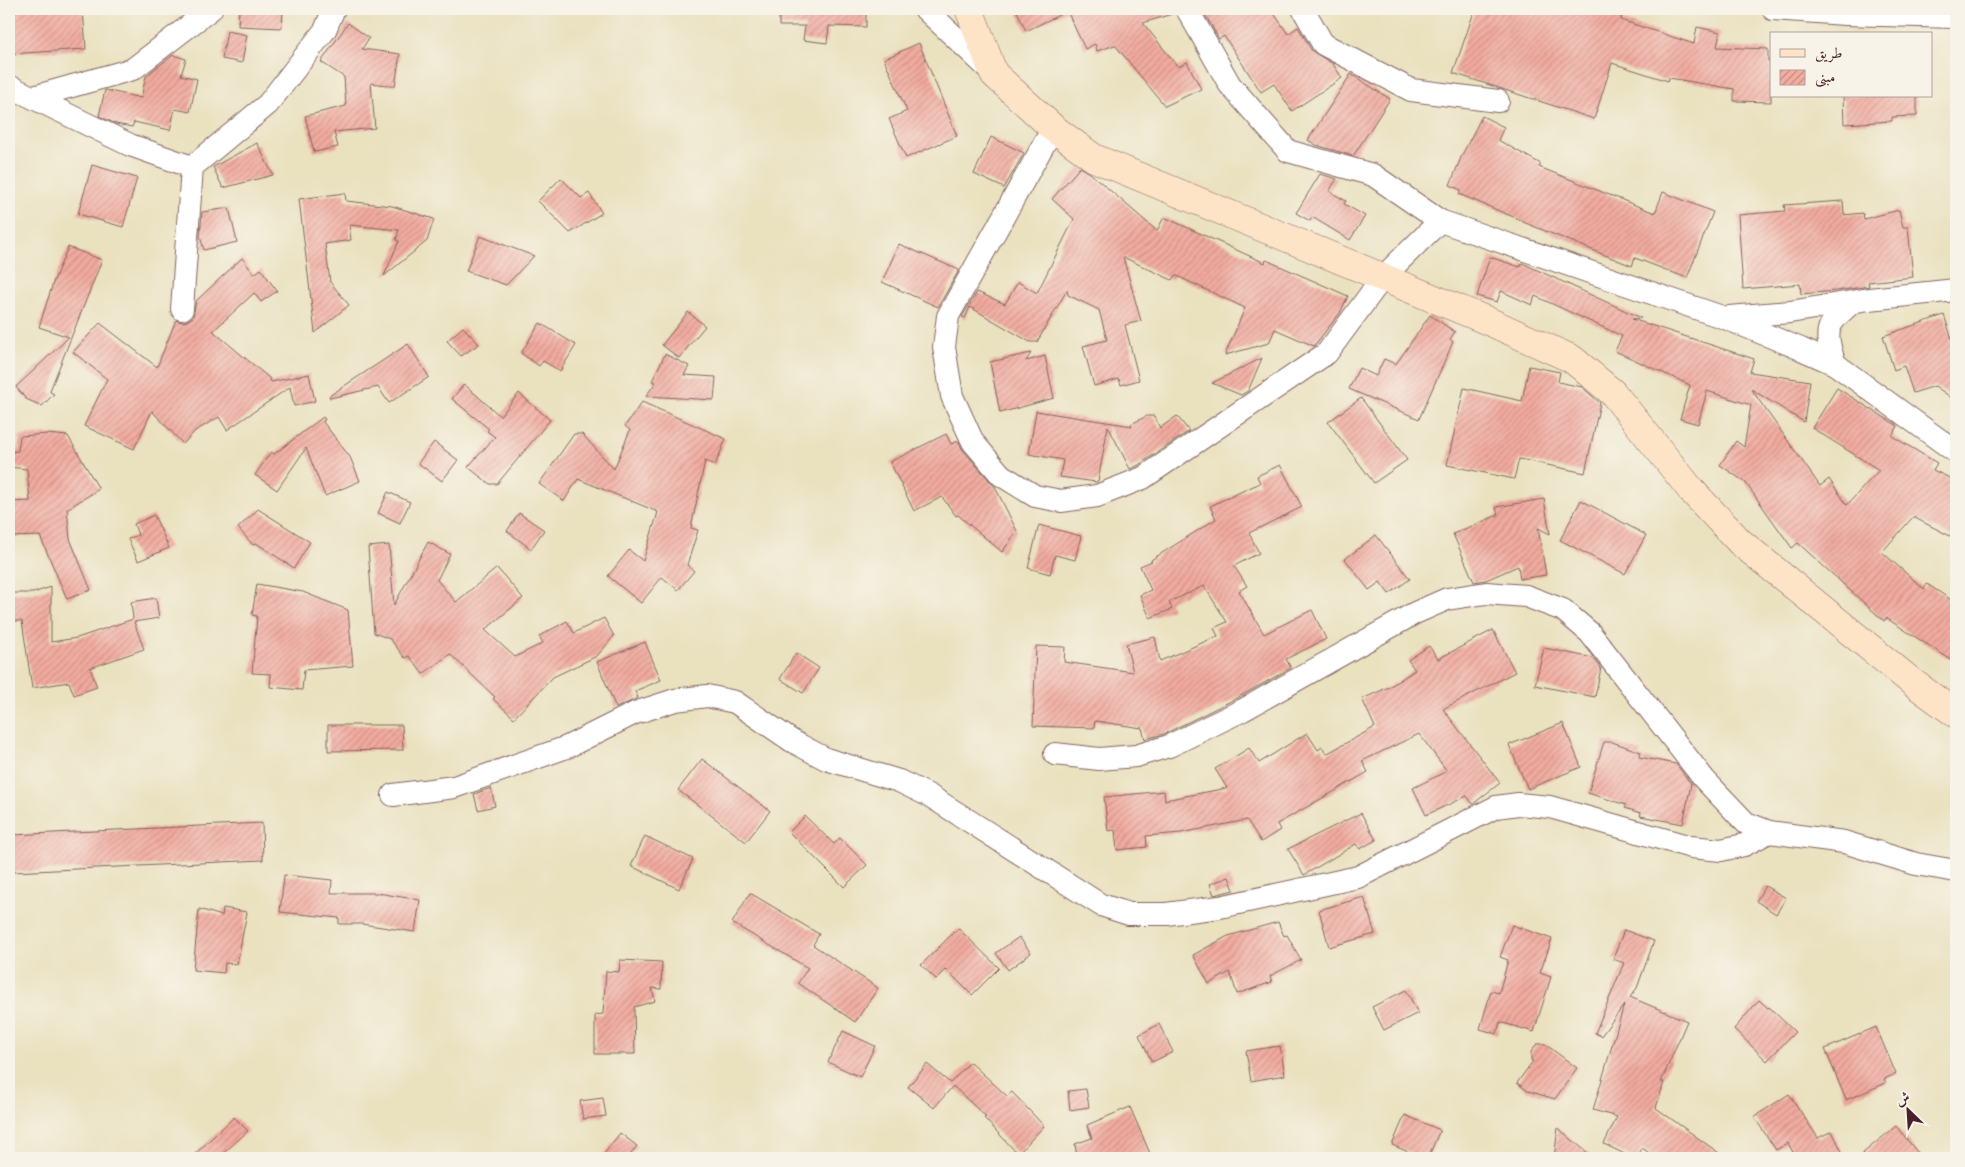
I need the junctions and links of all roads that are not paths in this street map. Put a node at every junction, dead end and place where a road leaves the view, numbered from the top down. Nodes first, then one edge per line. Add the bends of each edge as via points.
1 (211, 9) edge
2 (334, 9) edge
3 (925, 9) edge
4 (969, 9) edge
5 (1187, 9) edge
6 (1303, 9) edge
7 (1773, 9) edge
8 (1956, 18) edge
9 (994, 74) junction
10 (9, 86) edge
11 (33, 97) junction
12 (1498, 101) dead end
13 (1053, 128) junction
14 (192, 167) junction
15 (1440, 221) junction
16 (1383, 277) junction
17 (1956, 290) edge
18 (1853, 302) junction
19 (182, 309) dead end
20 (1725, 318) junction
21 (1835, 364) junction
22 (1956, 452) edge
23 (1956, 714) edge
24 (1055, 754) dead end
25 (393, 795) dead end
26 (1769, 832) junction
27 (1956, 871) edge

1 - 11 street via 133,69
2 - 14 street via 325,30 268,104
3 - 9 street
4 - 9 main road
5 - 15 street via 1230,85 1288,151 1373,176
6 - 12 street via 1323,44 1411,90
7 - 8 street
9 - 13 main road
10 - 11 street
11 - 14 street via 130,145
13 - 16 main road via 1094,158
13 - 16 street via 948,316 944,347 952,396 973,442 1001,475 1035,496 1061,501 1097,496 1142,478 1327,353
14 - 19 street
15 - 16 street
15 - 20 street
16 - 23 main road via 1572,359 1613,393 1692,491 1740,542
17 - 18 street
18 - 20 street
18 - 21 street via 1833,318 1828,332
20 - 21 street
21 - 22 street
24 - 26 street via 1099,759 1136,756 1169,746 1243,710 1415,613 1447,600 1486,593 1526,596 1563,610 1590,633 1704,779 1746,823
25 - 26 street via 454,787 567,747 635,713 675,700 707,696 735,702 792,741 826,759 899,781 930,796 1101,905 1129,914 1220,908 1358,876 1496,808 1518,804 1550,807 1691,847 1721,850 1744,845
26 - 27 street via 1844,842 1916,864

